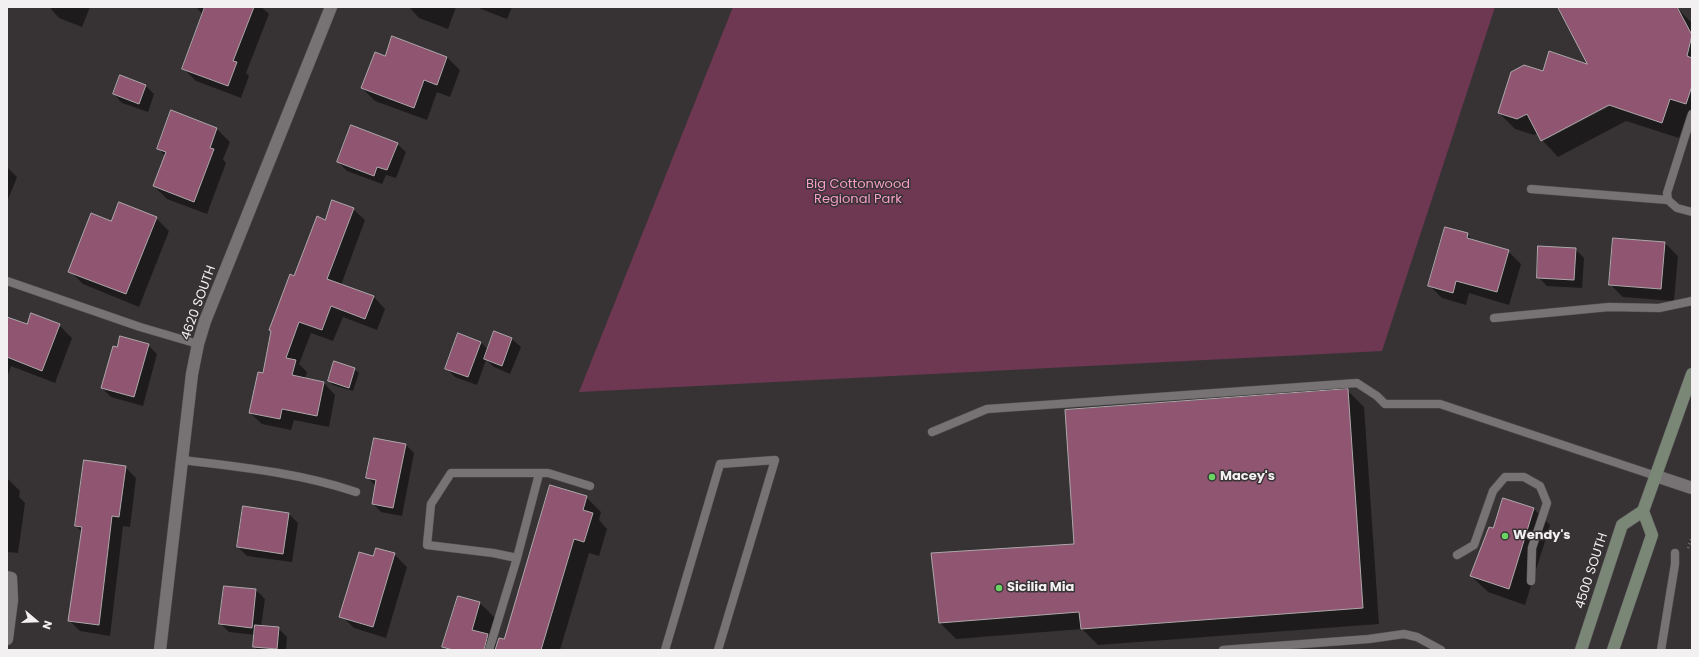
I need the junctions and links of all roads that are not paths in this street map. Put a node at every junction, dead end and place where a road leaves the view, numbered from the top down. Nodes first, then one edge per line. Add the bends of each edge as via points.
1 (331, 7) edge
2 (1692, 114) edge
3 (1531, 189) dead end
4 (1668, 200) junction
5 (1692, 212) edge
6 (7, 281) edge
7 (1692, 301) edge
8 (1494, 318) dead end
9 (198, 344) junction
10 (1692, 374) edge
11 (932, 432) dead end
12 (182, 460) junction
13 (539, 474) junction
14 (1656, 476) junction
15 (590, 486) dead end
16 (1692, 488) edge
17 (356, 492) dead end
18 (1643, 511) junction
19 (1675, 553) dead end
20 (1456, 556) dead end
21 (517, 558) junction
22 (7, 576) edge
23 (1531, 581) dead end
24 (7, 639) edge
25 (160, 650) edge
26 (489, 650) edge
27 (665, 650) edge
28 (718, 650) edge
29 (1223, 650) edge
30 (1441, 650) edge
31 (1581, 650) edge
32 (1613, 650) edge
33 (1661, 650) edge

1 - 9 street, 4620 SOUTH
2 - 4 lane via 1667,193
3 - 4 lane
4 - 5 lane via 1677,208
6 - 9 lane via 140,327
7 - 8 lane via 1660,308 1609,308
9 - 12 street, 4620 SOUTH
10 - 14 main road
11 - 14 lane via 987,409 1357,383 1385,404 1440,404
12 - 17 lane via 276,471 327,482
12 - 25 street, 4620 SOUTH
13 - 15 lane via 548,474
13 - 21 lane
13 - 21 lane via 451,473 431,504 427,545
14 - 16 street
14 - 18 main road
18 - 31 main road, 4500 SOUTH via 1622,525
18 - 32 main road via 1652,535
19 - 33 lane
20 - 23 lane via 1474,545 1493,491 1505,477 1524,477 1540,486 1547,503 1532,548
21 - 26 lane
22 - 24 street via 11,578 12,600
27 - 28 lane via 720,464 775,460
29 - 30 lane via 1362,640 1404,634 1417,637

